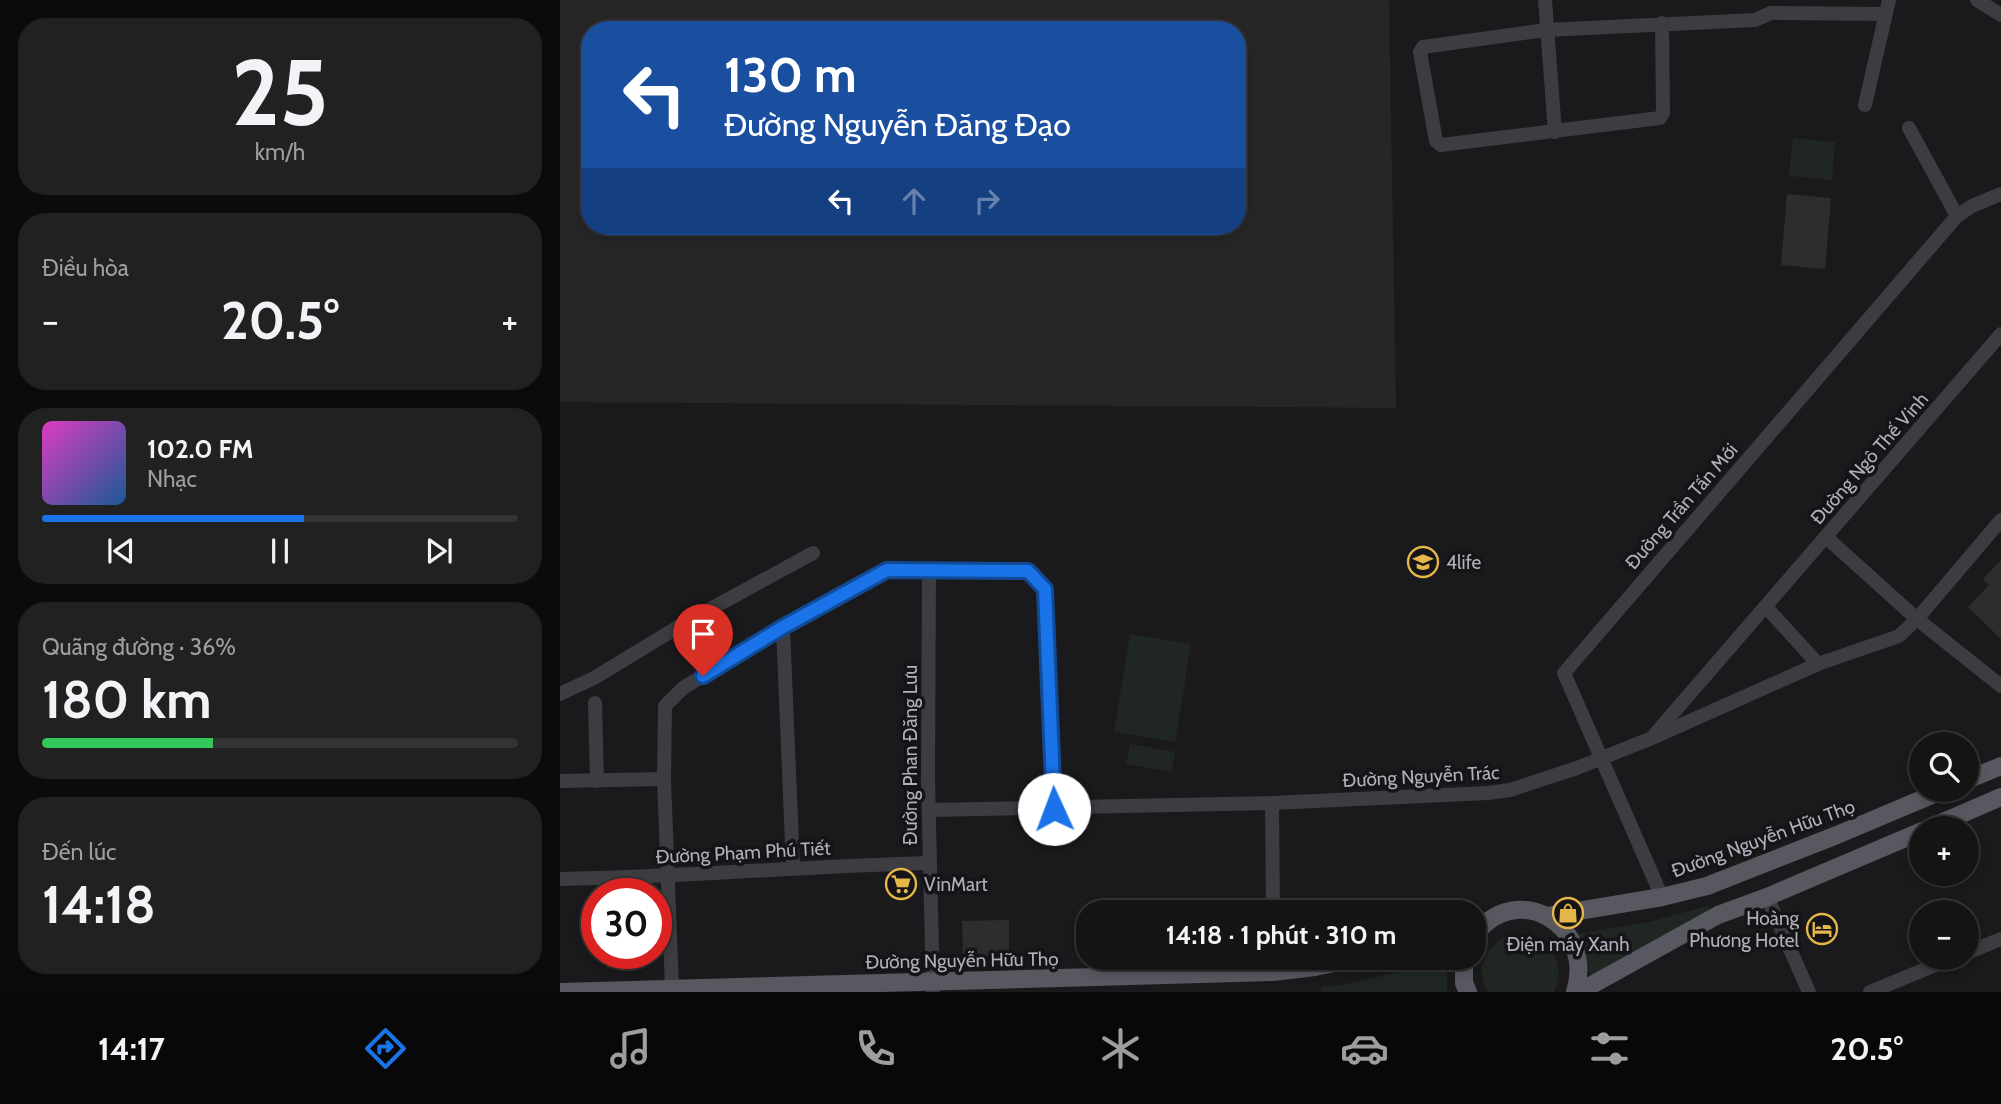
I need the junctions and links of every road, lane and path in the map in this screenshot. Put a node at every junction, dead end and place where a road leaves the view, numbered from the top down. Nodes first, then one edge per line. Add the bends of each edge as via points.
1 (1545, 0) edge
2 (1977, 0) edge
3 (1887, 7) edge
4 (2001, 15) edge
5 (1662, 23) junction
6 (1546, 30) junction
7 (1865, 105) dead end
8 (1909, 128) dead end
9 (1555, 132) junction
10 (2001, 194) edge
11 (1957, 216) junction
12 (2001, 334) edge
13 (2001, 520) edge
14 (1826, 537) junction
15 (813, 553) dead end
16 (929, 569) junction
17 (1766, 607) junction
18 (1917, 619) junction
19 (783, 627) junction
20 (1818, 664) junction
21 (2001, 686) edge
22 (560, 694) edge
23 (595, 703) dead end
24 (1652, 738) junction
25 (1602, 758) junction
26 (2001, 766) edge
27 (1979, 775) edge
28 (664, 779) junction
29 (560, 781) edge
30 (597, 781) junction
31 (2001, 797) edge
32 (1915, 802) edge
33 (1272, 803) junction
34 (1054, 809) junction
35 (929, 810) junction
36 (1957, 816) edge
37 (1909, 837) edge
38 (929, 863) junction
39 (793, 868) junction
40 (669, 877) junction
41 (560, 879) edge
42 (1662, 897) junction
43 (1767, 897) junction
44 (1273, 900) edge
45 (1548, 916) junction
46 (1486, 923) edge
47 (2001, 939) edge
48 (1979, 948) edge
49 (1196, 970) edge
50 (1464, 970) edge
51 (1923, 970) edge
52 (933, 987) edge
53 (672, 989) junction
54 (560, 992) edge
55 (1468, 992) edge
56 (1577, 992) edge
57 (1809, 992) edge
58 (1870, 992) edge

1 - 6 street
2 - 4 street
3 - 5 street via 1771,13 1755,20
3 - 7 street
5 - 6 street
5 - 9 street via 1660,118
6 - 9 street
6 - 9 street via 1420,49 1436,141 1441,145
8 - 11 street
10 - 11 street, Đường Trần Tấn Mới
11 - 25 street, Đường Trần Tấn Mới via 1564,673
12 - 14 street, Đường Ngô Thế Vinh
13 - 18 street, Đường Nguyễn Trác
14 - 17 street, Đường Ngô Thế Vinh
14 - 18 street
15 - 22 street
16 - 19 street via 887,570
16 - 34 street via 1028,571 1045,589
16 - 35 street, Đường Phan Đăng Lưu
17 - 20 street
17 - 24 street, Đường Ngô Thế Vinh
18 - 20 street, Đường Nguyễn Trác via 1899,636
18 - 21 street
19 - 28 street via 683,688 665,706
19 - 39 street
20 - 24 street, Đường Nguyễn Trác
23 - 30 street
24 - 25 street, Đường Nguyễn Trác
25 - 33 street, Đường Nguyễn Trác via 1499,792
25 - 42 street, Đường Trần Tấn Mới
26 - 27 main road
28 - 30 street
28 - 40 street
29 - 30 street
31 - 36 main road
32 - 42 main road, Đường Nguyễn Hữu Thọ via 1707,886
33 - 34 street, Đường Nguyễn Trác
33 - 44 street
34 - 35 street, Đường Nguyễn Trác
35 - 38 street, Đường Phan Đăng Lưu
37 - 43 main road
38 - 39 street, Đường Phạm Phú Tiết
38 - 52 street, Đường Phan Đăng Lưu
39 - 40 street, Đường Phạm Phú Tiết
40 - 41 street, Đường Phạm Phú Tiết
40 - 53 street
42 - 45 main road, Đường Nguyễn Hữu Thọ
43 - 56 main road via 1718,915
43 - 57 street
45 - 46 main road, Đường Nguyễn Hữu Thọ via 1512,911
45 - 56 main road via 1574,944 1579,962
47 - 48 street
49 - 52 main road, Đường Nguyễn Hữu Thọ
50 - 55 main road
51 - 58 street
52 - 53 main road, Đường Nguyễn Hữu Thọ
53 - 54 main road, Đường Nguyễn Hữu Thọ

